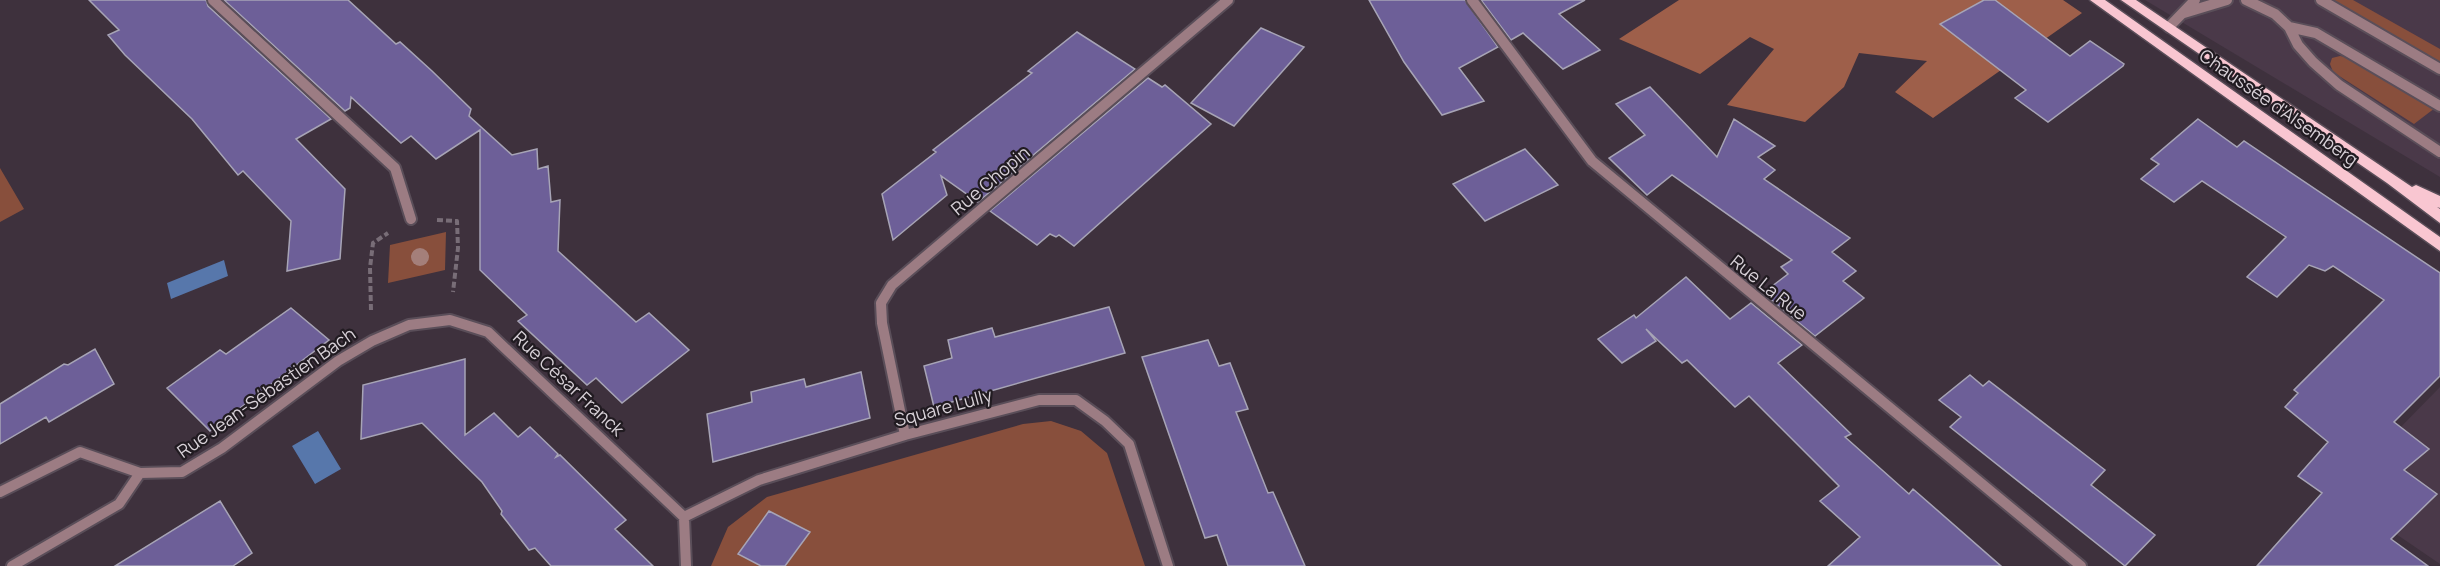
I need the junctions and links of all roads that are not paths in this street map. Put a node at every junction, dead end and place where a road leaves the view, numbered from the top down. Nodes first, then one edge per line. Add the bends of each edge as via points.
1 (213, 0) edge
2 (1228, 0) edge
3 (1472, 0) edge
4 (2096, 0) edge
5 (2127, 0) edge
6 (2195, 0) edge
7 (2227, 0) edge
8 (2246, 0) edge
9 (2320, 0) edge
10 (2184, 13) junction
11 (2169, 27) junction
12 (2289, 27) junction
13 (2440, 69) edge
14 (2440, 106) edge
15 (2440, 152) edge
16 (2392, 179) junction
17 (2440, 202) edge
18 (2440, 217) edge
19 (411, 219) road end
20 (2440, 245) edge
21 (409, 325) joint
22 (904, 435) junction
23 (140, 472) junction
24 (0, 492) edge
25 (684, 517) junction
26 (12, 566) edge
27 (686, 566) edge
28 (1168, 566) edge
29 (2081, 566) edge

1 - 19 street via 395,168
2 - 22 street, Rue Chopin via 892,285 881,303 882,323
3 - 29 street, Rue La Rue via 1592,161
4 - 20 main road, Chaussée d'Alsemberg
5 - 11 main road, Chaussée d'Alsemberg
6 - 10 street
7 - 10 street
8 - 12 street via 2276,14
9 - 13 street
10 - 11 street
11 - 16 main road, Chaussée d'Alsemberg
12 - 14 street via 2316,33
12 - 15 street via 2305,54 2338,85
16 - 17 main road
16 - 18 main road, Chaussée d'Alsemberg
21 - 23 street, Rue Jean-Sébastien Bach via 338,361 222,448 182,472
21 - 25 street, Rue César Franck via 450,320 488,332
22 - 25 street, Square Lully via 759,480
22 - 28 street, Square Lully via 1039,399 1076,400 1130,444
23 - 24 street, Rue Jean-Sébastien Bach via 80,452
23 - 26 street via 119,504
25 - 27 street

